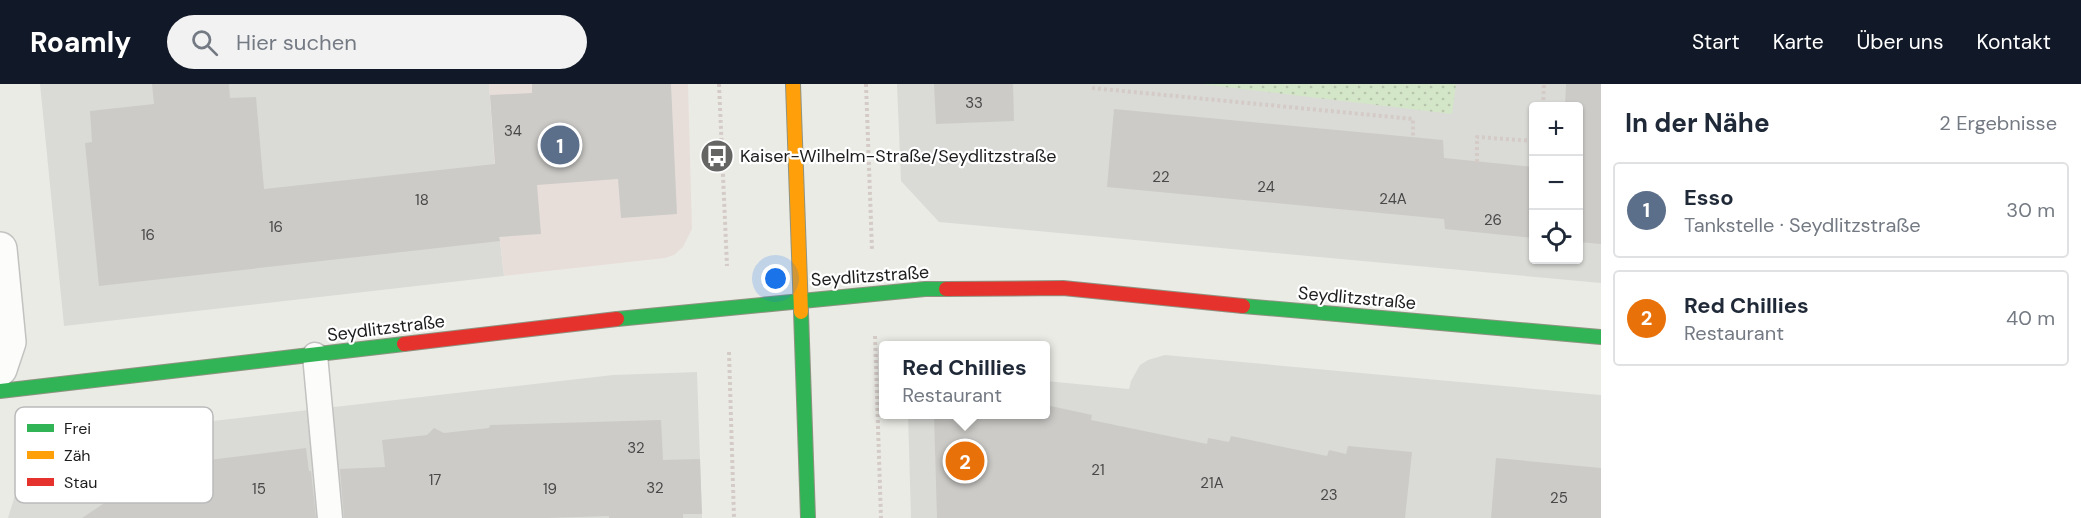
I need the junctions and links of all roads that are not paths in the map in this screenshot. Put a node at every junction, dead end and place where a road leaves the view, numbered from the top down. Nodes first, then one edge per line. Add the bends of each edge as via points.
1 (793, 84) edge
2 (0, 249) edge
3 (801, 300) junction
4 (1601, 337) edge
5 (315, 355) junction
6 (0, 369) edge
7 (0, 391) edge
8 (330, 518) edge
9 (808, 518) edge

1 - 3 street
2 - 6 street via 9,342
3 - 4 street, Seydlitzstraße via 925,289 1063,288
3 - 5 street, Seydlitzstraße
3 - 9 street
5 - 7 street, Seydlitzstraße
5 - 8 lane

